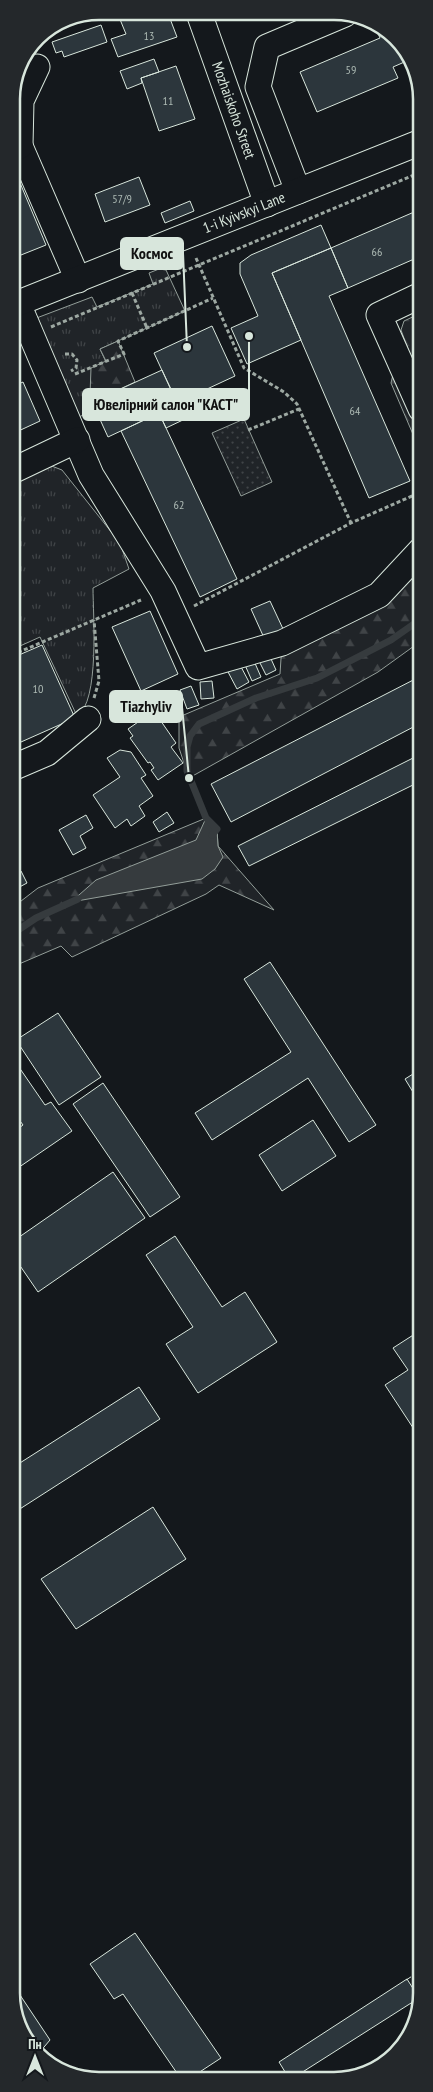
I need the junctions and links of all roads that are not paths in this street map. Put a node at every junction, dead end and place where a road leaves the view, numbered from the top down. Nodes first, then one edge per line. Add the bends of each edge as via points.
1 (201, 20) edge
2 (331, 20) edge
3 (38, 67) dead end
4 (20, 110) edge
5 (413, 145) edge
6 (20, 157) edge
7 (298, 191) junction
8 (267, 204) junction
9 (78, 280) junction
10 (413, 299) edge
11 (20, 303) edge
12 (20, 314) edge
13 (413, 391) edge
14 (76, 440) junction
15 (20, 466) edge
16 (413, 559) edge
17 (88, 719) road end
18 (20, 765) edge

1 - 8 street, Mozhaiskoho Street
2 - 7 street via 267,48 258,87
3 - 4 street via 21,101
5 - 7 street, 1-i Kyivskyi Lane
6 - 9 street
7 - 8 street, 1-i Kyivskyi Lane
8 - 9 street, 1-i Kyivskyi Lane
9 - 11 street, 1-i Kyivskyi Lane
10 - 13 street via 379,315
12 - 14 street
14 - 15 street
14 - 16 street via 91,475 163,591 198,666 282,643 379,595
17 - 18 street via 47,753

